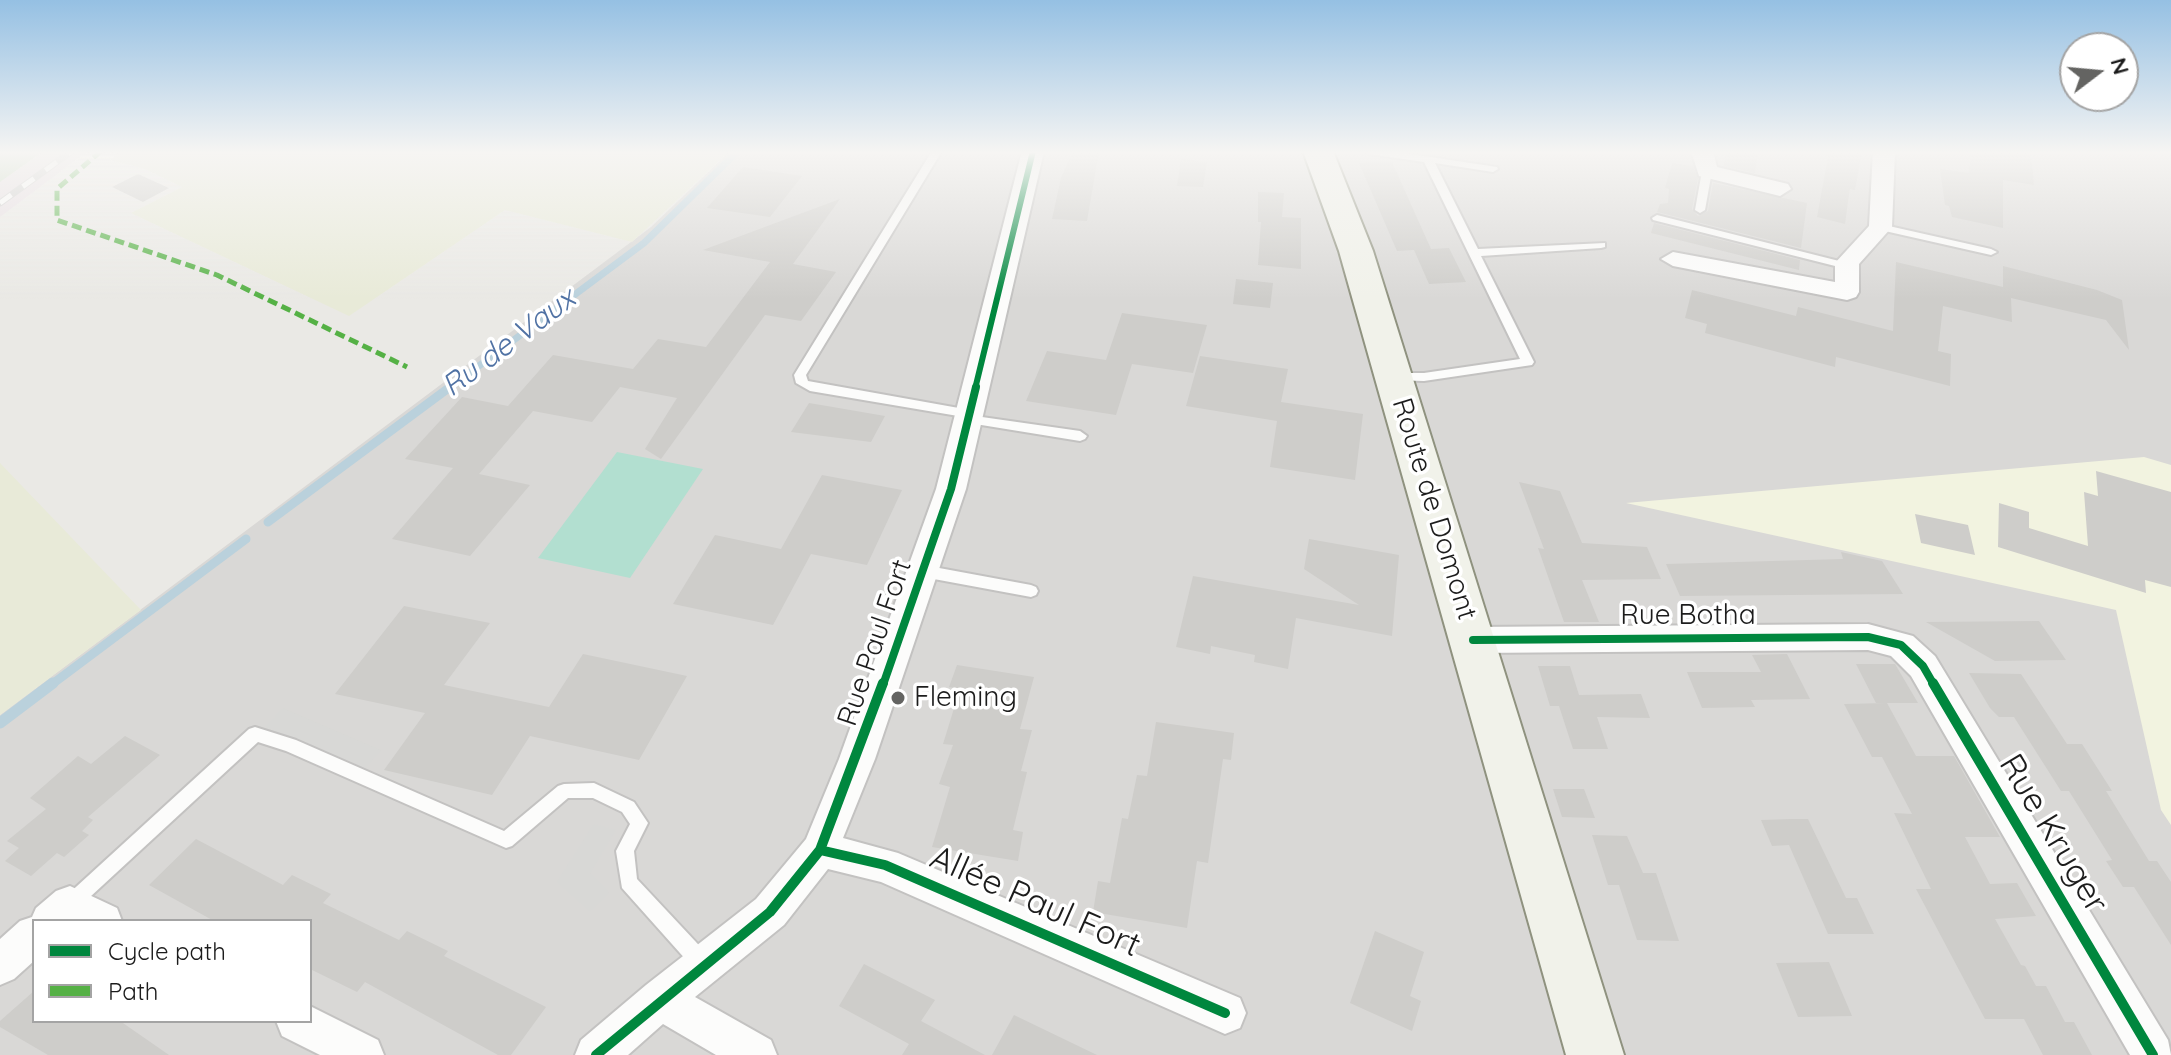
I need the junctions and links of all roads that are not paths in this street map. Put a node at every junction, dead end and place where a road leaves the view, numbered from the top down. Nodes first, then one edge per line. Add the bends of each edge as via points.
1 (907, 200) edge
2 (1021, 200) edge
3 (1337, 200) edge
4 (1448, 200) edge
5 (1701, 200) edge
6 (1881, 200) edge
7 (1700, 210) dead end
8 (1657, 218) dead end
9 (1880, 227) junction
10 (1601, 245) dead end
11 (1991, 252) dead end
12 (1474, 253) junction
13 (1673, 259) dead end
14 (1847, 266) junction
15 (1394, 377) junction
16 (970, 416) junction
17 (1080, 436) dead end
18 (923, 571) junction
19 (1031, 591) dead end
20 (1473, 640) junction
21 (1901, 645) joint
22 (824, 842) junction
23 (906, 859) dead end
24 (74, 915) edge
25 (32, 937) edge
26 (703, 964) junction
27 (0, 965) edge
28 (660, 999) junction
29 (1225, 1013) dead end
30 (301, 1023) edge
31 (363, 1055) edge
32 (596, 1055) edge
33 (756, 1055) edge
34 (1595, 1055) edge
35 (2153, 1055) edge

1 - 16 lane via 800,375 802,383
2 - 16 street, Rue Paul Fort
3 - 15 main road, Route de Domont
4 - 12 lane
5 - 7 lane
6 - 9 street
8 - 14 lane
9 - 11 lane
9 - 14 street
10 - 12 lane
12 - 15 lane via 1528,362
13 - 14 street via 1847,292
15 - 20 main road, Route de Domont
16 - 17 lane
16 - 18 street, Rue Paul Fort
18 - 19 lane
18 - 22 street, Rue Paul Fort
20 - 21 street, Rue Botha via 1868,637
20 - 34 main road, Route de Domont
21 - 35 street, Rue Kruger via 1923,666
22 - 23 lane
22 - 26 street, Rue Paul Fort via 770,912
22 - 29 street, Allée Paul Fort
24 - 26 lane via 255,734 506,840 564,791 594,790 628,807 639,823 625,851 628,882
25 - 27 street
26 - 28 street, Rue Paul Fort
28 - 32 street, Rue Paul Fort
28 - 33 street
30 - 31 street

